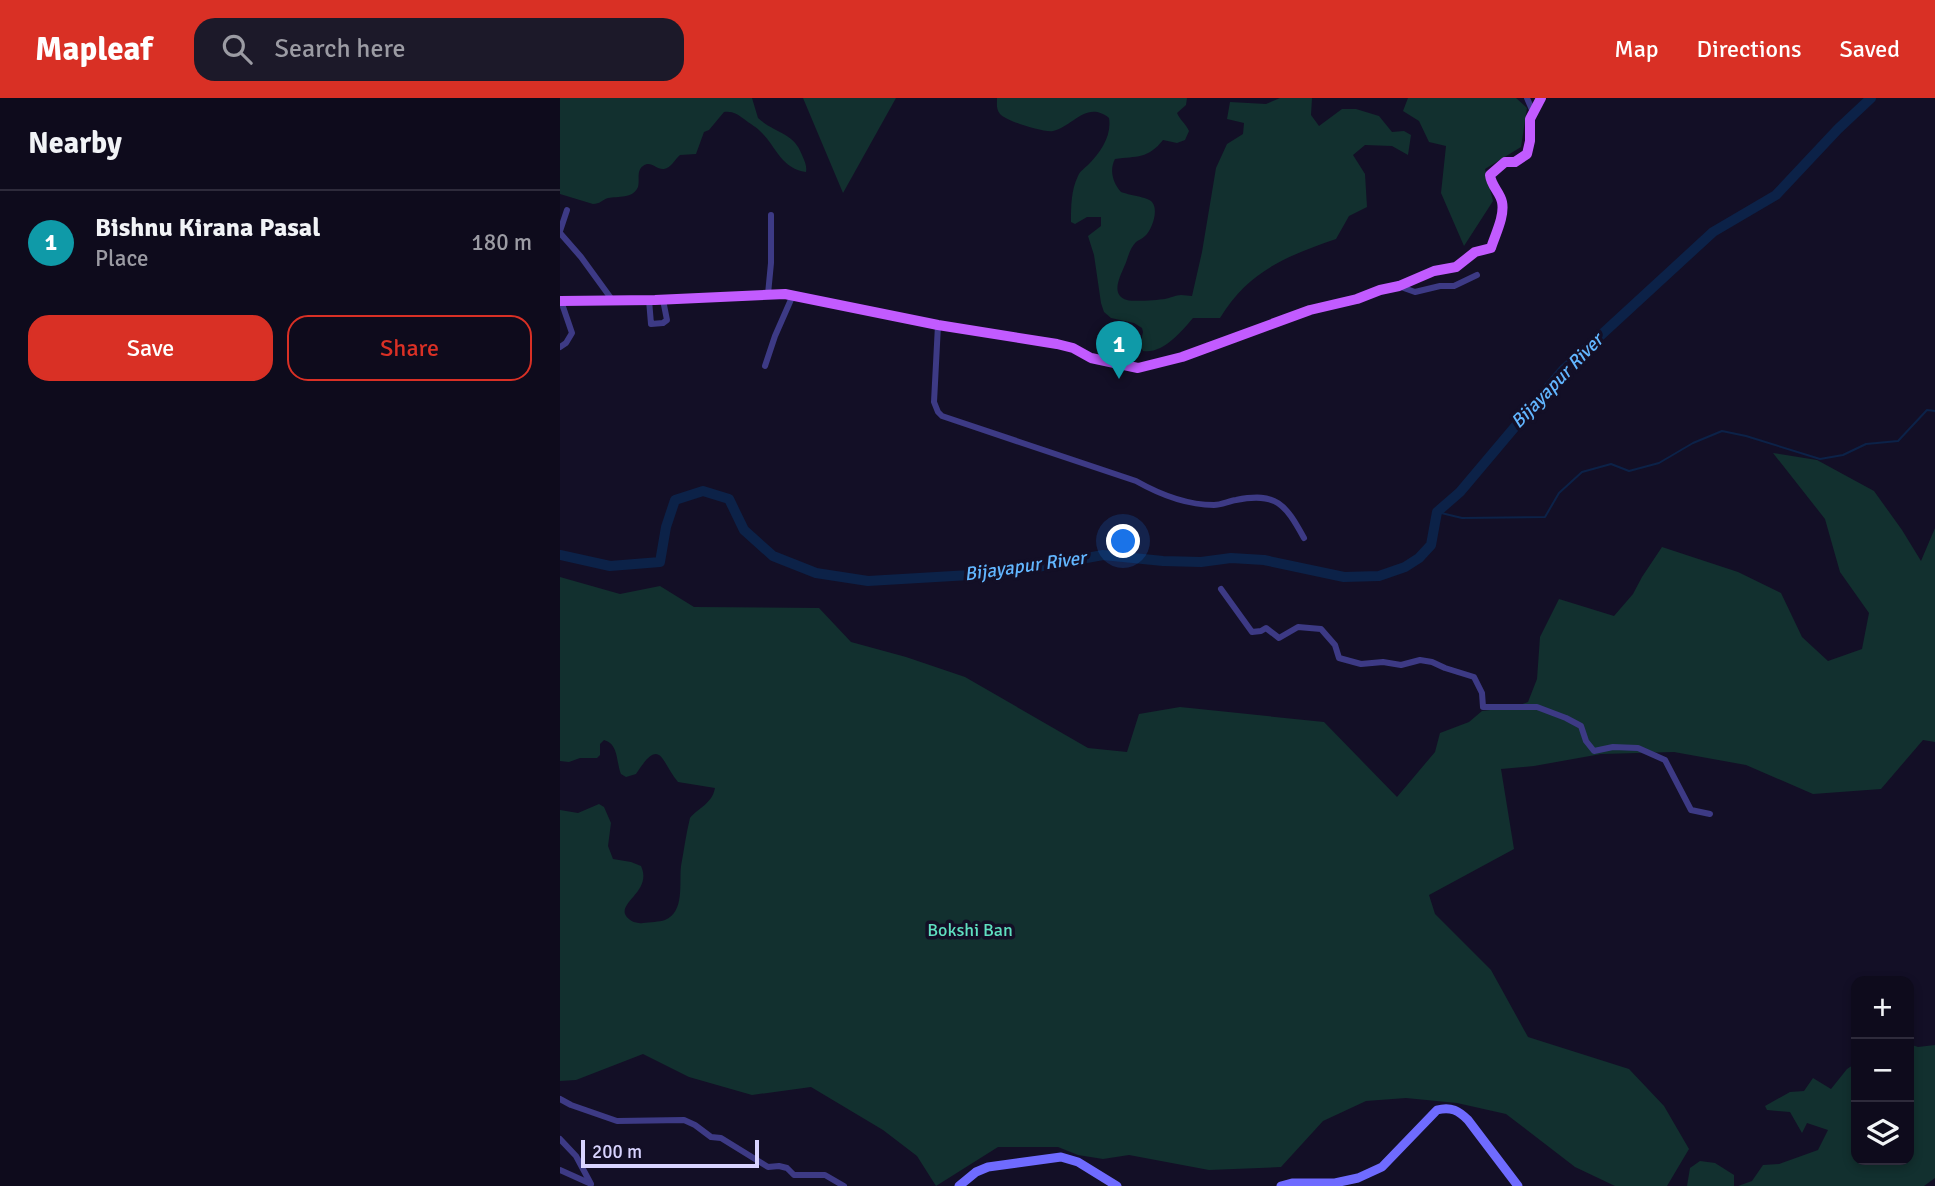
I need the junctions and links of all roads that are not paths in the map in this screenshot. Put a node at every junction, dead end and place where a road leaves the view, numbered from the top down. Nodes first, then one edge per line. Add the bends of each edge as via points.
1 (1527, 98) edge
2 (1541, 98) edge
3 (1533, 113) junction
4 (567, 210) dead end
5 (771, 215) dead end
6 (560, 232) edge
7 (1477, 275) dead end
8 (1399, 286) junction
9 (768, 294) junction
10 (793, 295) junction
11 (649, 300) junction
12 (663, 300) junction
13 (560, 301) edge
14 (613, 301) junction
15 (938, 325) junction
16 (560, 347) edge
17 (765, 366) dead end
18 (1304, 538) dead end
19 (1221, 589) dead end
20 (1710, 814) dead end
21 (560, 1099) edge
22 (560, 1139) edge
23 (560, 1170) edge
24 (844, 1186) edge
25 (959, 1186) edge
26 (1117, 1186) edge
27 (1281, 1186) edge
28 (1518, 1186) edge

1 - 3 street
2 - 3 main road
3 - 8 main road via 1527,154 1515,162 1504,162 1490,176 1502,201 1491,248 1475,252 1457,267
4 - 6 street
5 - 9 street
6 - 14 street
7 - 8 street via 1454,286 1415,292
8 - 15 main road via 1310,310 1182,357 1138,368 1091,358 1057,344
9 - 10 main road
9 - 12 main road
10 - 15 main road
10 - 17 street
11 - 12 main road
11 - 12 street via 651,324 667,320
11 - 14 main road
13 - 14 main road
13 - 16 street via 572,333
15 - 18 street via 937,412 1136,481 1158,493 1216,505 1261,496 1280,502
19 - 20 street via 1252,632 1266,628 1279,638 1298,627 1321,629 1339,658 1361,664 1432,662 1474,677 1483,707 1537,707 1581,726 1594,751 1638,748 1665,760 1690,810
21 - 24 street via 617,1121 684,1120 768,1167 787,1168 794,1175 825,1175
22 - 23 street via 591,1184
25 - 26 main road via 988,1167 1061,1157
27 - 28 main road via 1335,1183 1382,1167 1444,1108 1460,1112 1468,1120

